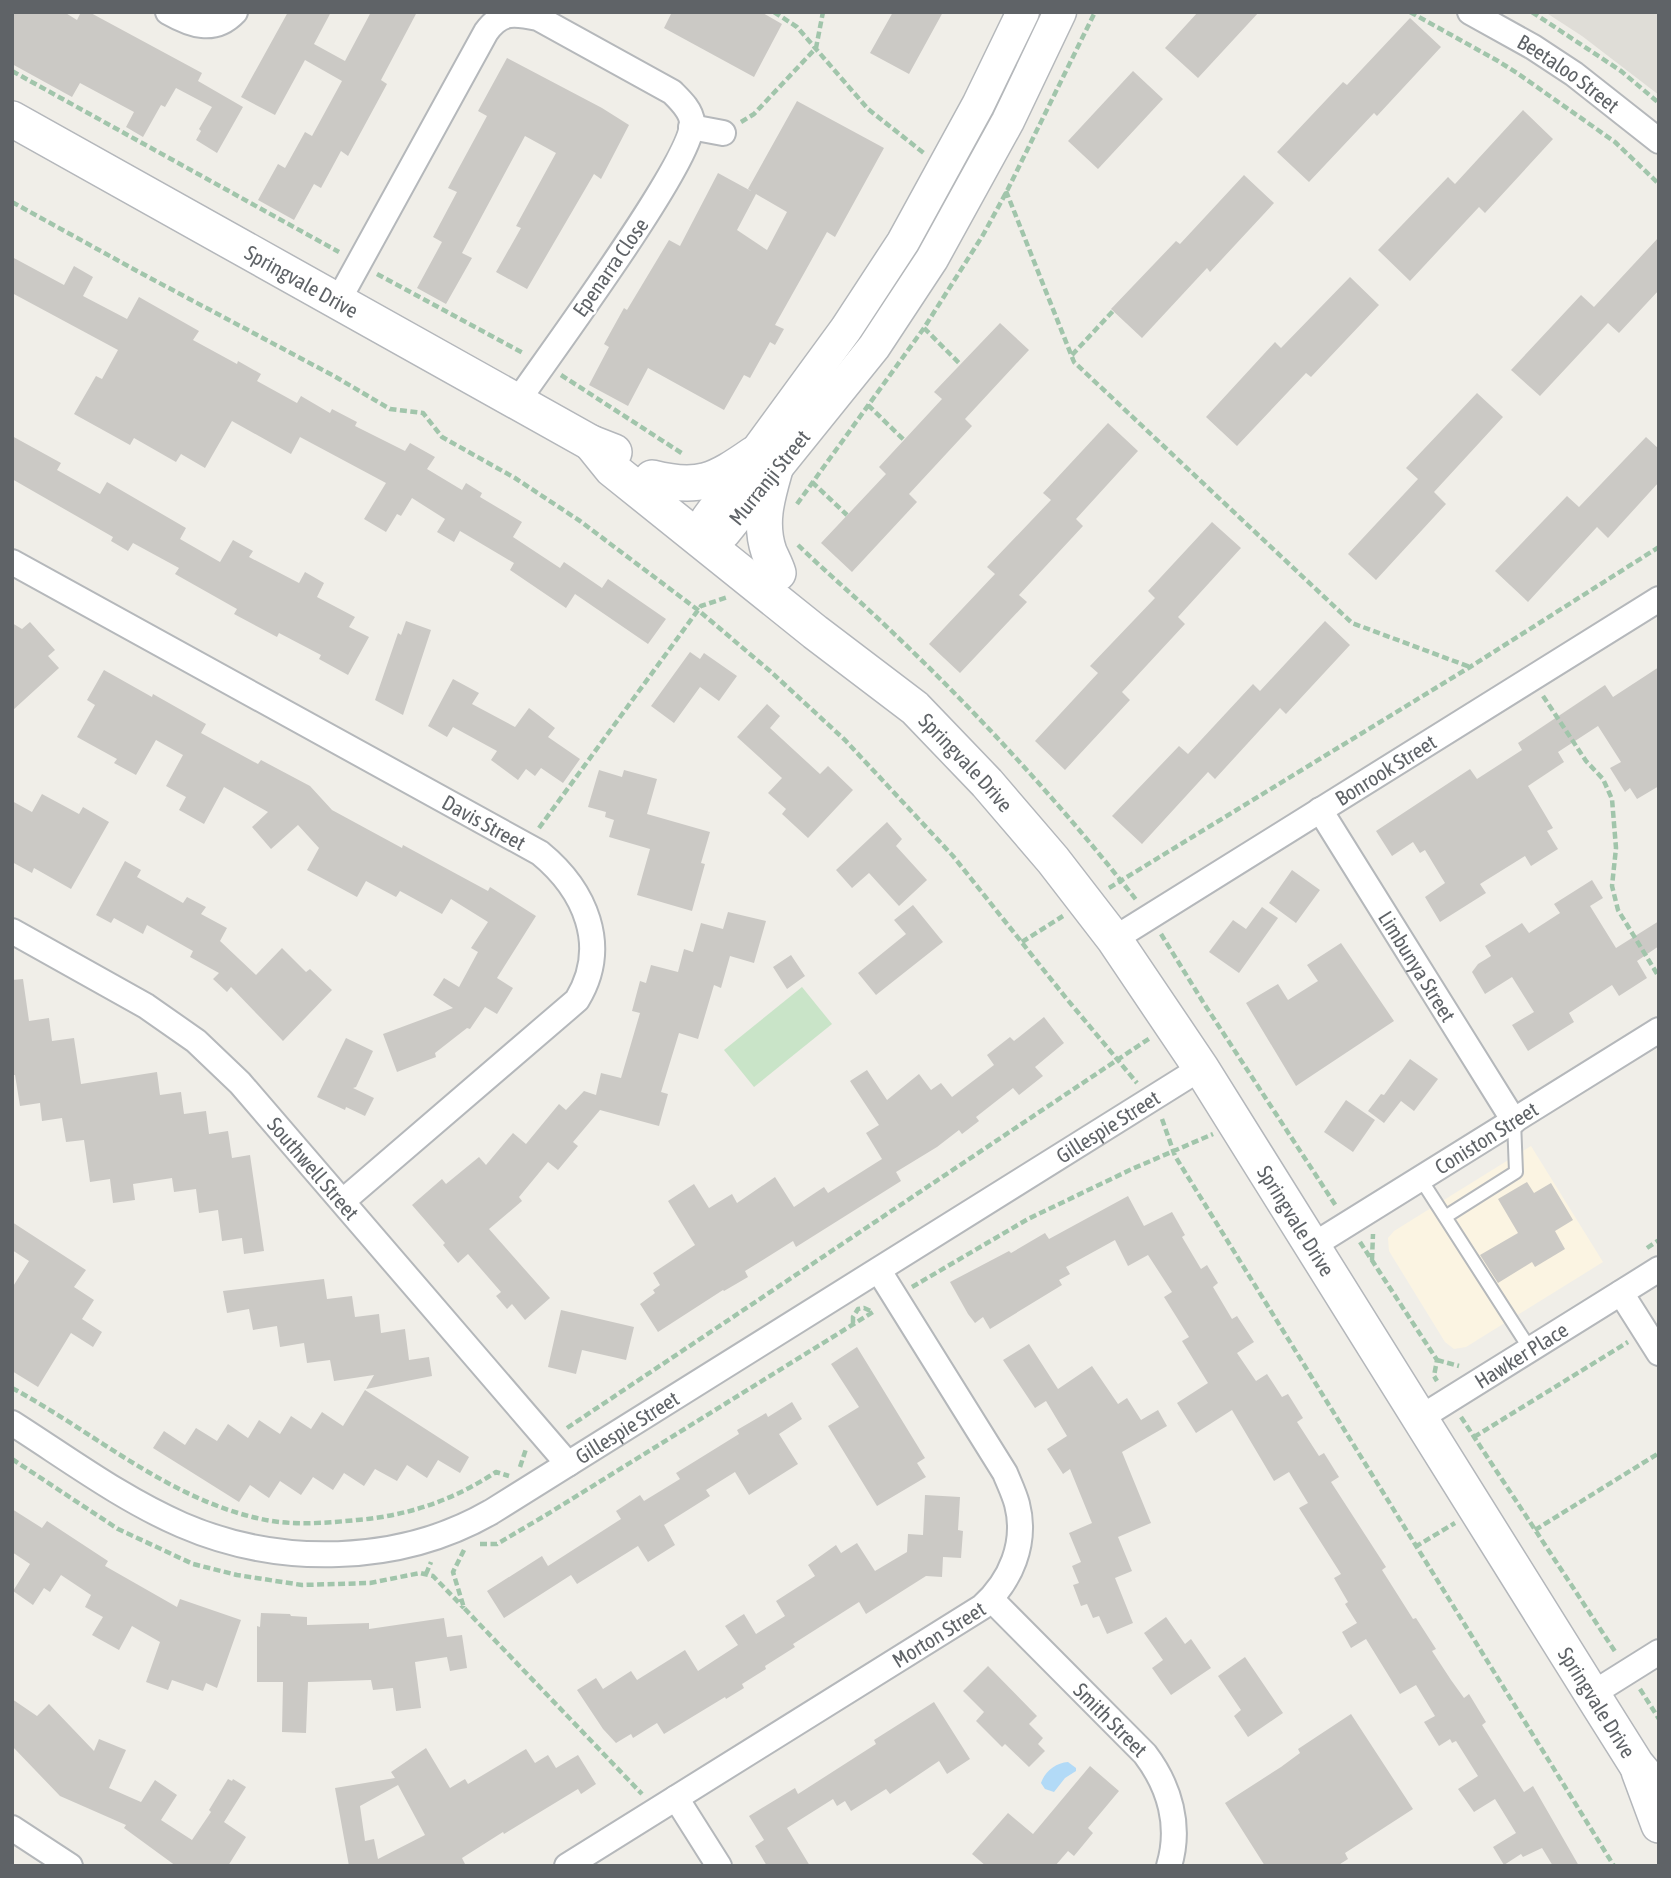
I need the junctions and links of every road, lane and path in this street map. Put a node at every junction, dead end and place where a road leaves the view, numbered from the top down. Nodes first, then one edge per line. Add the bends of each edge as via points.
1 (168, 12) edge
2 (235, 12) edge
3 (774, 12) edge
4 (823, 12) edge
5 (1023, 12) edge
6 (1060, 12) edge
7 (1410, 12) edge
8 (1470, 12) edge
9 (1532, 12) edge
10 (495, 16) edge
11 (816, 48) junction
12 (12, 71) edge
13 (1659, 103) edge
14 (12, 119) edge
15 (691, 127) junction
16 (723, 133) joint
17 (1659, 142) edge
18 (931, 159) dead end
19 (1659, 184) edge
20 (1007, 191) dead end
21 (12, 202) edge
22 (359, 264) junction
23 (338, 301) junction
24 (1113, 311) dead end
25 (925, 328) dead end
26 (1072, 355) junction
27 (542, 364) junction
28 (960, 364) dead end
29 (517, 401) junction
30 (868, 405) dead end
31 (904, 440) dead end
32 (592, 443) junction
33 (765, 462) junction
34 (652, 478) junction
35 (714, 479) junction
36 (812, 482) dead end
37 (847, 515) dead end
38 (712, 532) junction
39 (794, 534) dead end
40 (1659, 547) edge
41 (12, 562) edge
42 (778, 573) junction
43 (736, 595) dead end
44 (1659, 599) edge
45 (698, 610) junction
46 (1470, 667) junction
47 (1527, 681) junction
48 (915, 708) junction
49 (1320, 810) junction
50 (526, 845) junction
51 (1120, 881) junction
52 (1135, 898) dead end
53 (1086, 902) junction
54 (12, 931) edge
55 (1162, 935) dead end
56 (1114, 939) junction
57 (1022, 942) junction
58 (1659, 977) edge
59 (1203, 1002) junction
60 (1171, 1023) junction
61 (1659, 1030) edge
62 (1117, 1059) junction
63 (1201, 1068) junction
64 (1135, 1079) dead end
65 (1514, 1121) junction
66 (1165, 1123) dead end
67 (1214, 1134) dead end
68 (1174, 1152) junction
69 (1420, 1178) junction
70 (343, 1202) junction
71 (1445, 1217) junction
72 (1348, 1224) junction
73 (1312, 1246) junction
74 (1659, 1269) edge
75 (878, 1271) junction
76 (916, 1285) dead end
77 (1621, 1293) junction
78 (853, 1325) junction
79 (1645, 1332) junction
80 (1530, 1349) junction
81 (1659, 1353) edge
82 (12, 1388) edge
83 (1450, 1399) junction
84 (1420, 1418) junction
85 (12, 1423) edge
86 (566, 1429) dead end
87 (1474, 1437) junction
88 (527, 1447) dead end
89 (1659, 1453) edge
90 (568, 1464) junction
91 (1535, 1530) junction
92 (474, 1545) dead end
93 (466, 1546) dead end
94 (990, 1599) junction
95 (1659, 1652) edge
96 (1639, 1681) junction
97 (1592, 1694) junction
98 (1659, 1719) edge
99 (1636, 1764) junction
100 (1659, 1792) edge
101 (667, 1804) junction
102 (1659, 1825) edge
103 (12, 1828) edge
104 (70, 1866) edge
105 (568, 1866) edge
106 (719, 1866) edge
107 (1169, 1866) edge
108 (1614, 1866) edge

1 - 2 street via 186,23 214,26
3 - 11 path via 797,27
4 - 11 path
5 - 33 street, Murranji Street via 903,242
6 - 33 street, Murranji Street via 1008,121 932,259 874,347
7 - 19 path via 1517,73 1615,142
8 - 17 street, Beetaloo Street via 1574,74
9 - 13 path via 1621,71
10 - 15 street via 517,13 538,18 672,92 685,105
10 - 22 street
11 - 16 path via 754,114
11 - 18 path via 868,109
12 - 22 path
14 - 23 main road, Springvale Drive
15 - 16 street
15 - 27 street, Epenarra Close via 650,209
20 - 26 path
21 - 45 path via 390,409 423,413 442,437 580,521
22 - 23 street
22 - 27 path
23 - 29 main road, Springvale Drive
24 - 26 path
25 - 28 path
26 - 46 path via 1074,362 1352,623
27 - 29 street, Epenarra Close
27 - 35 path via 694,461
29 - 32 main road, Springvale Drive
30 - 31 path
32 - 34 main road, Springvale Drive via 621,454
32 - 38 main road, Springvale Drive via 612,469
33 - 35 main road
33 - 38 street, Murranji Street
33 - 42 main road via 764,525
34 - 35 main road via 677,484
34 - 38 main road, Springvale Drive
36 - 37 path
38 - 42 main road, Springvale Drive
38 - 48 main road, Springvale Drive via 815,632
39 - 51 path via 797,545 897,637 1041,784
40 - 46 path
41 - 50 street, Davis Street
42 - 48 main road, Springvale Drive via 888,665
43 - 45 path
44 - 47 street, Bonrook Street
45 - 50 path
45 - 57 path via 845,740 953,856
46 - 51 path
47 - 49 street, Bonrook Street
47 - 58 path via 1603,779 1612,799 1616,848 1612,886 1618,910
48 - 53 main road, Springvale Drive via 986,783
49 - 56 street, Bonrook Street
49 - 65 street, Limbunya Street
50 - 70 street, Davis Street via 552,863 582,903 592,932 593,962 584,988 556,1019
51 - 52 path
51 - 53 path
53 - 56 main road, Springvale Drive
53 - 57 path
54 - 70 street, Southwell Street via 146,1006 196,1041 240,1083
55 - 59 path
56 - 60 main road, Springvale Drive
57 - 62 path
59 - 60 path
59 - 72 path
60 - 62 path
60 - 63 main road, Springvale Drive
61 - 65 street, Coniston Street
62 - 64 path
62 - 86 path
63 - 73 main road, Springvale Drive
63 - 75 street, Gillespie Street
65 - 69 street, Coniston Street
65 - 71 lane via 1516,1172
66 - 68 path
67 - 68 path
68 - 76 path via 1028,1219
68 - 108 path
69 - 71 lane
69 - 72 street, Coniston Street
70 - 90 street, Southwell Street
71 - 80 lane
72 - 73 street, Coniston Street
72 - 83 path via 1437,1360 1434,1376
73 - 84 main road, Springvale Drive
74 - 77 street, Hawker Place
75 - 90 street, Gillespie Street
75 - 94 street, Morton Street via 1005,1473 1017,1504 1018,1549 1008,1577
77 - 79 street
77 - 80 street, Hawker Place
78 - 78 path via 863,1318 873,1312 858,1309
78 - 92 path via 537,1521 497,1544
79 - 81 street
79 - 87 path
80 - 83 street, Hawker Place
82 - 88 path via 193,1496 264,1520 328,1523 380,1518 433,1505 496,1472 509,1476 520,1469
83 - 84 street, Hawker Place
83 - 87 path
84 - 97 main road, Springvale Drive
85 - 90 street, Gillespie Street via 128,1497 181,1524 264,1549 321,1555 376,1552 428,1539 486,1516
87 - 91 path
89 - 91 path
91 - 96 path
93 - 101 path via 453,1572 464,1608
94 - 101 street, Morton Street
94 - 107 street, Smith Street via 1156,1768 1169,1797 1175,1828
95 - 96 street
96 - 97 street
96 - 98 path
97 - 99 main road, Springvale Drive
99 - 100 main road, Springvale Drive
99 - 102 main road, Springvale Drive
101 - 105 street, Morton Street
101 - 106 street
103 - 104 street

